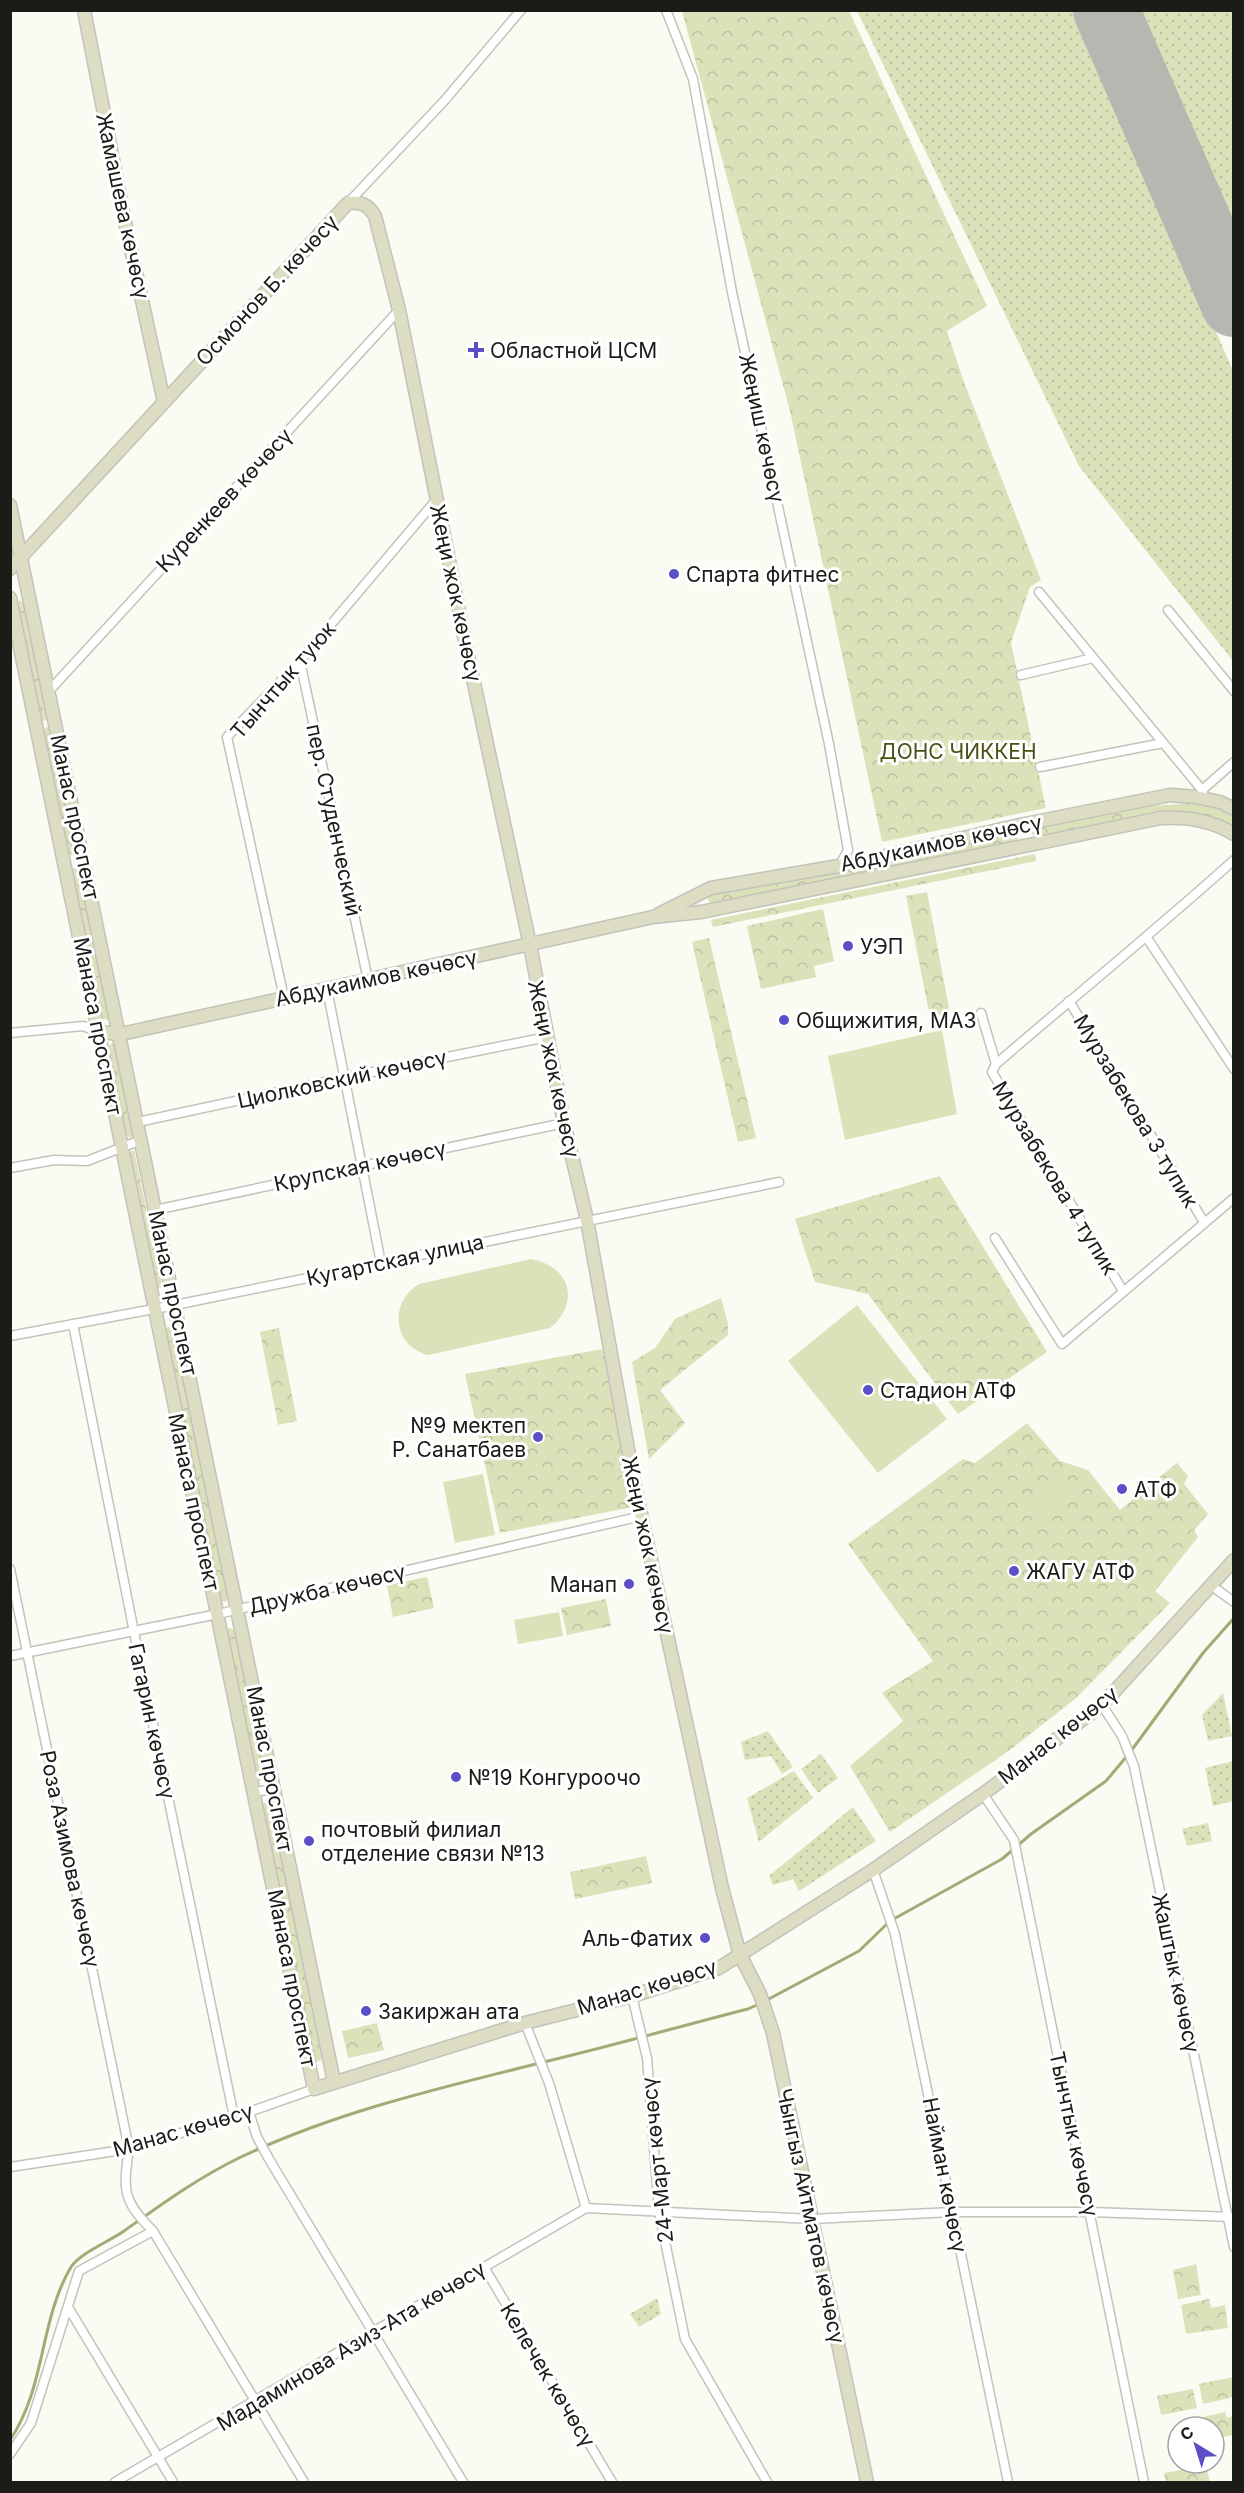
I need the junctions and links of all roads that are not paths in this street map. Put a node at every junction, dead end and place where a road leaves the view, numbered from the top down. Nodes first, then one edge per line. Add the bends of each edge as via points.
1 (84, 10) edge
2 (521, 10) edge
3 (666, 10) edge
4 (348, 203) junction
5 (399, 310) junction
6 (164, 402) junction
7 (437, 499) junction
8 (10, 505) edge
9 (21, 557) junction
10 (10, 569) edge
11 (1039, 592) dead end
12 (10, 598) edge
13 (1168, 610) dead end
14 (1093, 658) junction
15 (300, 661) junction
16 (1022, 675) dead end
17 (49, 691) junction
18 (1233, 692) edge
19 (56, 723) junction
20 (37, 726) junction
21 (1163, 743) junction
22 (1233, 764) edge
23 (1040, 767) dead end
24 (1204, 795) junction
25 (1233, 809) edge
26 (1020, 825) junction
27 (1233, 834) edge
28 (1025, 845) junction
29 (848, 850) junction
30 (84, 858) junction
31 (866, 860) junction
32 (1233, 860) edge
33 (64, 862) junction
34 (840, 865) junction
35 (653, 917) junction
36 (1147, 938) junction
37 (530, 945) junction
38 (368, 980) junction
39 (327, 989) junction
40 (284, 998) junction
41 (1069, 1001) junction
42 (981, 1013) dead end
43 (99, 1032) junction
44 (10, 1033) edge
45 (121, 1034) junction
46 (547, 1037) junction
47 (996, 1064) junction
48 (1233, 1069) edge
49 (343, 1077) junction
50 (138, 1122) junction
51 (564, 1123) junction
52 (141, 1140) junction
53 (122, 1148) junction
54 (361, 1166) junction
55 (10, 1168) edge
56 (779, 1182) dead end
57 (1233, 1198) edge
58 (155, 1210) junction
59 (586, 1220) junction
60 (1204, 1222) junction
61 (995, 1238) dead end
62 (381, 1263) junction
63 (1123, 1291) junction
64 (175, 1305) junction
65 (155, 1309) junction
66 (73, 1324) junction
67 (10, 1336) edge
68 (642, 1516) junction
69 (1233, 1560) edge
70 (10, 1569) edge
71 (1212, 1586) junction
72 (1233, 1602) edge
73 (238, 1610) junction
74 (218, 1614) junction
75 (134, 1632) junction
76 (28, 1652) junction
77 (10, 1656) edge
78 (1102, 1705) junction
79 (274, 1788) junction
80 (254, 1792) junction
81 (983, 1794) junction
82 (873, 1870) junction
83 (740, 1954) junction
84 (632, 1996) junction
85 (525, 2023) junction
86 (334, 2082) junction
87 (314, 2089) junction
88 (249, 2112) junction
89 (234, 2117) junction
90 (129, 2149) junction
91 (10, 2168) edge
92 (586, 2208) junction
93 (659, 2212) junction
94 (952, 2212) junction
95 (1091, 2212) junction
96 (1231, 2217) edge
97 (812, 2219) junction
98 (150, 2228) junction
99 (1233, 2247) edge
100 (484, 2266) junction
101 (68, 2307) junction
102 (374, 2333) junction
103 (255, 2403) junction
104 (10, 2454) edge
105 (159, 2458) junction
106 (115, 2482) edge
107 (173, 2482) edge
108 (304, 2482) edge
109 (463, 2482) edge
110 (612, 2482) edge
111 (767, 2482) edge
112 (867, 2482) edge
113 (1008, 2482) edge
114 (1144, 2482) edge

1 - 6 main road, Жамашева көчөсү
2 - 4 street, Осмонов Б. көчөсү via 445,100
3 - 29 street, Жеңиш көчөсү via 693,79 732,292
4 - 5 main road, Жеңи жок көчөсү via 360,202 375,216
4 - 6 main road, Осмонов Б. көчөсү
5 - 7 main road, Жеңи жок көчөсү
5 - 17 street, Куренкеев көчөсү
6 - 9 main road, Осмонов Б. көчөсү
7 - 15 street, Тынчтык туюк
7 - 37 main road, Жеңи жок көчөсү
8 - 9 main road, Манас проспект
9 - 10 main road, Осмонов Б. көчөсү
9 - 17 main road, Манас проспект
11 - 14 street
12 - 20 main road, Манаса проспект
13 - 18 street
14 - 16 street
14 - 21 street
15 - 38 street, пер. Студенческий
15 - 40 street, Тынчтык туюк via 227,737
17 - 19 main road, Манас проспект
19 - 20 main road
19 - 30 main road, Манас проспект
20 - 33 main road, Манаса проспект
21 - 23 street
21 - 24 street
22 - 24 street
24 - 25 main road, Абдукаимов көчөсү
24 - 26 main road, Абдукаимов көчөсү via 1170,795
26 - 28 main road
26 - 31 main road, Абдукаимов көчөсү
27 - 28 main road, Абдукаимов көчөсү via 1204,821 1161,818
28 - 35 main road, Абдукаимов көчөсү via 701,912
29 - 31 street
29 - 34 street
30 - 33 main road
30 - 45 main road, Манас проспект
31 - 34 main road, Абдукаимов көчөсү
32 - 36 street
33 - 43 main road, Манаса проспект
34 - 35 main road, Абдукаимов көчөсү via 711,888
35 - 37 main road, Абдукаимов көчөсү
36 - 41 street
36 - 48 street
37 - 38 main road, Абдукаимов көчөсү
37 - 46 main road, Жеңи жок көчөсү
38 - 39 main road, Абдукаимов көчөсү
39 - 40 main road, Абдукаимов көчөсү
39 - 49 street
40 - 45 main road, Абдукаимов көчөсү
41 - 47 street
41 - 60 street, Мурзабекова 3 тупик
42 - 47 street
43 - 44 street via 83,1026
43 - 45 main road, Абдукаимов көчөсү
43 - 53 main road, Манаса проспект
45 - 50 main road, Манас проспект
46 - 49 street, Циолковский көчөсү
46 - 51 main road, Жеңи жок көчөсү
47 - 63 street, Мурзабекова 4 тупик via 992,1072 998,1083
49 - 50 street, Циолковский көчөсү
49 - 54 street
50 - 52 main road, Манас проспект
51 - 54 street, Крупская көчөсү
51 - 59 main road, Жеңи жок көчөсү
52 - 53 street
52 - 58 main road, Манас проспект
53 - 55 street via 87,1161 54,1160
53 - 65 main road, Манаса проспект
54 - 58 street, Крупская көчөсү
54 - 62 street
56 - 59 street, Кугартская улица
57 - 60 street
58 - 64 main road, Манас проспект
59 - 62 street, Кугартская улица
59 - 68 main road, Жеңи жок көчөсү
60 - 63 street
61 - 63 street via 1062,1344
62 - 64 street, Кугартская улица
64 - 65 street, Кугартская улица
64 - 73 main road, Манас проспект
65 - 66 street, Кугартская улица
65 - 74 main road, Манаса проспект
66 - 67 street, Кугартская улица
66 - 75 street, Гагарин көчөсү
68 - 73 street, Дружба көчөсү
68 - 83 main road, Жеңи жок көчөсү via 729,1919
69 - 71 main road, Манас көчөсү
70 - 76 street, Роза Азимова көчөсү
71 - 72 street
71 - 78 main road, Манас көчөсү
73 - 74 street, Дружба көчөсү
73 - 79 main road, Манас проспект
74 - 75 street, Дружба көчөсү
74 - 80 main road, Манаса проспект
75 - 76 street, Дружба көчөсү
75 - 89 street, Гагарин көчөсү
76 - 77 street, Дружба көчөсү
76 - 90 street, Роза Азимова көчөсү
78 - 81 main road, Манас көчөсү
78 - 96 street, Жаштык көчөсү via 1122,1736 1134,1766
79 - 80 street
79 - 86 main road, Манас проспект
80 - 87 main road, Манаса проспект
81 - 82 main road, Манас көчөсү
81 - 95 street, Тынчтык көчөсү via 1014,1840
82 - 83 main road, Манас көчөсү
82 - 94 street, Найман көчөсү via 895,1934
83 - 84 main road, Манас көчөсү via 719,1968
83 - 97 main road, Чынгыз Айтматов көчөсү via 766,2010
84 - 85 main road, Манас көчөсү
84 - 93 street, 24-Март көчөсү via 647,2058
85 - 86 main road, Манас көчөсү
85 - 92 street via 549,2083
86 - 87 main road, Манас көчөсү
87 - 88 street, Манас көчөсү
88 - 89 street, Манас көчөсү
88 - 102 street via 269,2159
89 - 90 street, Манас көчөсү
90 - 91 street, Манас көчөсү
90 - 98 street, Роза Азимова көчөсү via 125,2187 130,2205
92 - 93 street
92 - 100 street, Мадаминова Азиз-Ата көчөсү
93 - 97 street
93 - 111 street, 24-Март көчөсү via 686,2338
94 - 95 street
94 - 97 street
94 - 113 street, Найман көчөсү
95 - 96 street
95 - 114 street, Тынчтык көчөсү
96 - 99 street, Жаштык көчөсү
97 - 112 main road, Чынгыз Айтматов көчөсү
98 - 101 street via 79,2271
98 - 103 street
100 - 102 street, Мадаминова Азиз-Ата көчөсү
100 - 110 street, Келечек көчөсү
101 - 104 street via 31,2423
101 - 105 street
102 - 103 street, Мадаминова Азиз-Ата көчөсү
102 - 109 street
103 - 105 street, Мадаминова Азиз-Ата көчөсү
103 - 108 street
105 - 106 street, Мадаминова Азиз-Ата көчөсү
105 - 107 street

